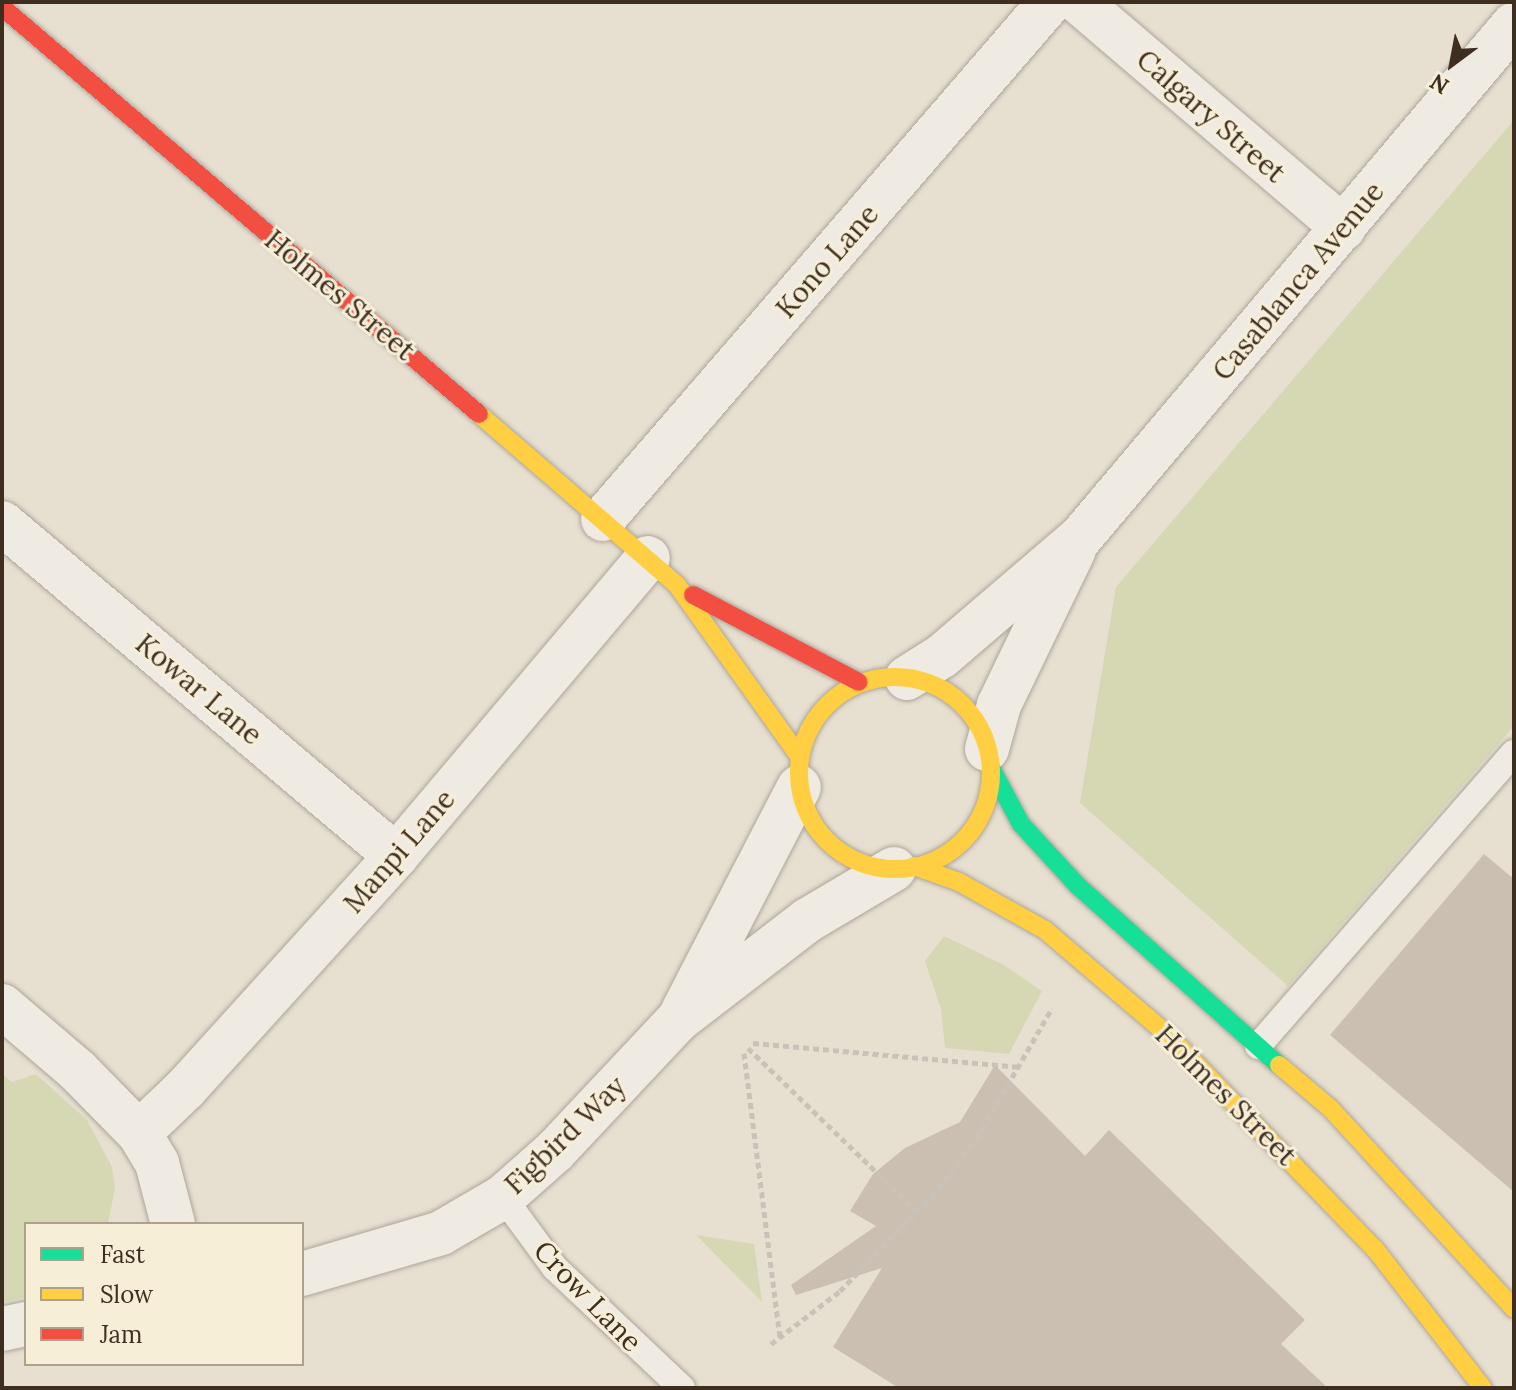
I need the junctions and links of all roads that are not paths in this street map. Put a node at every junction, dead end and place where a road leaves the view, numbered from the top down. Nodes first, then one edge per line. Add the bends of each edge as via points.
1 (1050, 2) edge
2 (1079, 2) edge
3 (2, 7) edge
4 (1514, 24) edge
5 (1344, 228) junction
6 (603, 519) junction
7 (2, 523) edge
8 (1081, 537) junction
9 (662, 572) junction
10 (907, 678) junction
11 (859, 682) junction
12 (1514, 753) edge
13 (989, 758) junction
14 (799, 771) junction
15 (396, 856) junction
16 (904, 868) junction
17 (2, 1006) edge
18 (678, 1020) junction
19 (1258, 1046) junction
20 (139, 1133) junction
21 (503, 1197) junction
22 (172, 1222) edge
23 (304, 1273) edge
24 (1514, 1309) edge
25 (24, 1324) edge
26 (2, 1329) edge
27 (682, 1388) edge
28 (1483, 1388) edge

1 - 6 street, Kono Lane
2 - 5 street, Calgary Street
3 - 6 main road, Holmes Street
4 - 5 street, Casablanca Avenue
5 - 8 street, Casablanca Avenue
6 - 9 main road, Holmes Street
7 - 15 street, Kowar Lane
8 - 10 street, Casablanca Avenue via 942,656
8 - 13 street, Casablanca Avenue via 999,705
9 - 11 main road, Holmes Street
9 - 14 main road, Holmes Street
9 - 15 street, Manpi Lane
10 - 11 main road, Holmes Street
10 - 13 main road, Holmes Street via 929,682 954,697 982,732
11 - 14 main road via 837,694 815,718
12 - 19 lane
13 - 16 main road via 988,799 973,830 930,863
13 - 19 main road, Holmes Street via 1038,844 1177,979
14 - 16 main road, Holmes Street via 811,821 831,845 863,864
14 - 18 street, Figbird Way
15 - 20 street, Manpi Lane
16 - 18 street, Figbird Way via 808,920
16 - 28 main road, Holmes Street via 959,882 1045,930 1169,1036 1375,1249
17 - 20 street via 77,1070
18 - 21 street, Figbird Way via 555,1151
19 - 24 main road, Holmes Street via 1331,1109
20 - 22 street via 157,1163
21 - 23 street, Figbird Way via 441,1233
21 - 27 lane, Crow Lane via 555,1268
25 - 26 street

